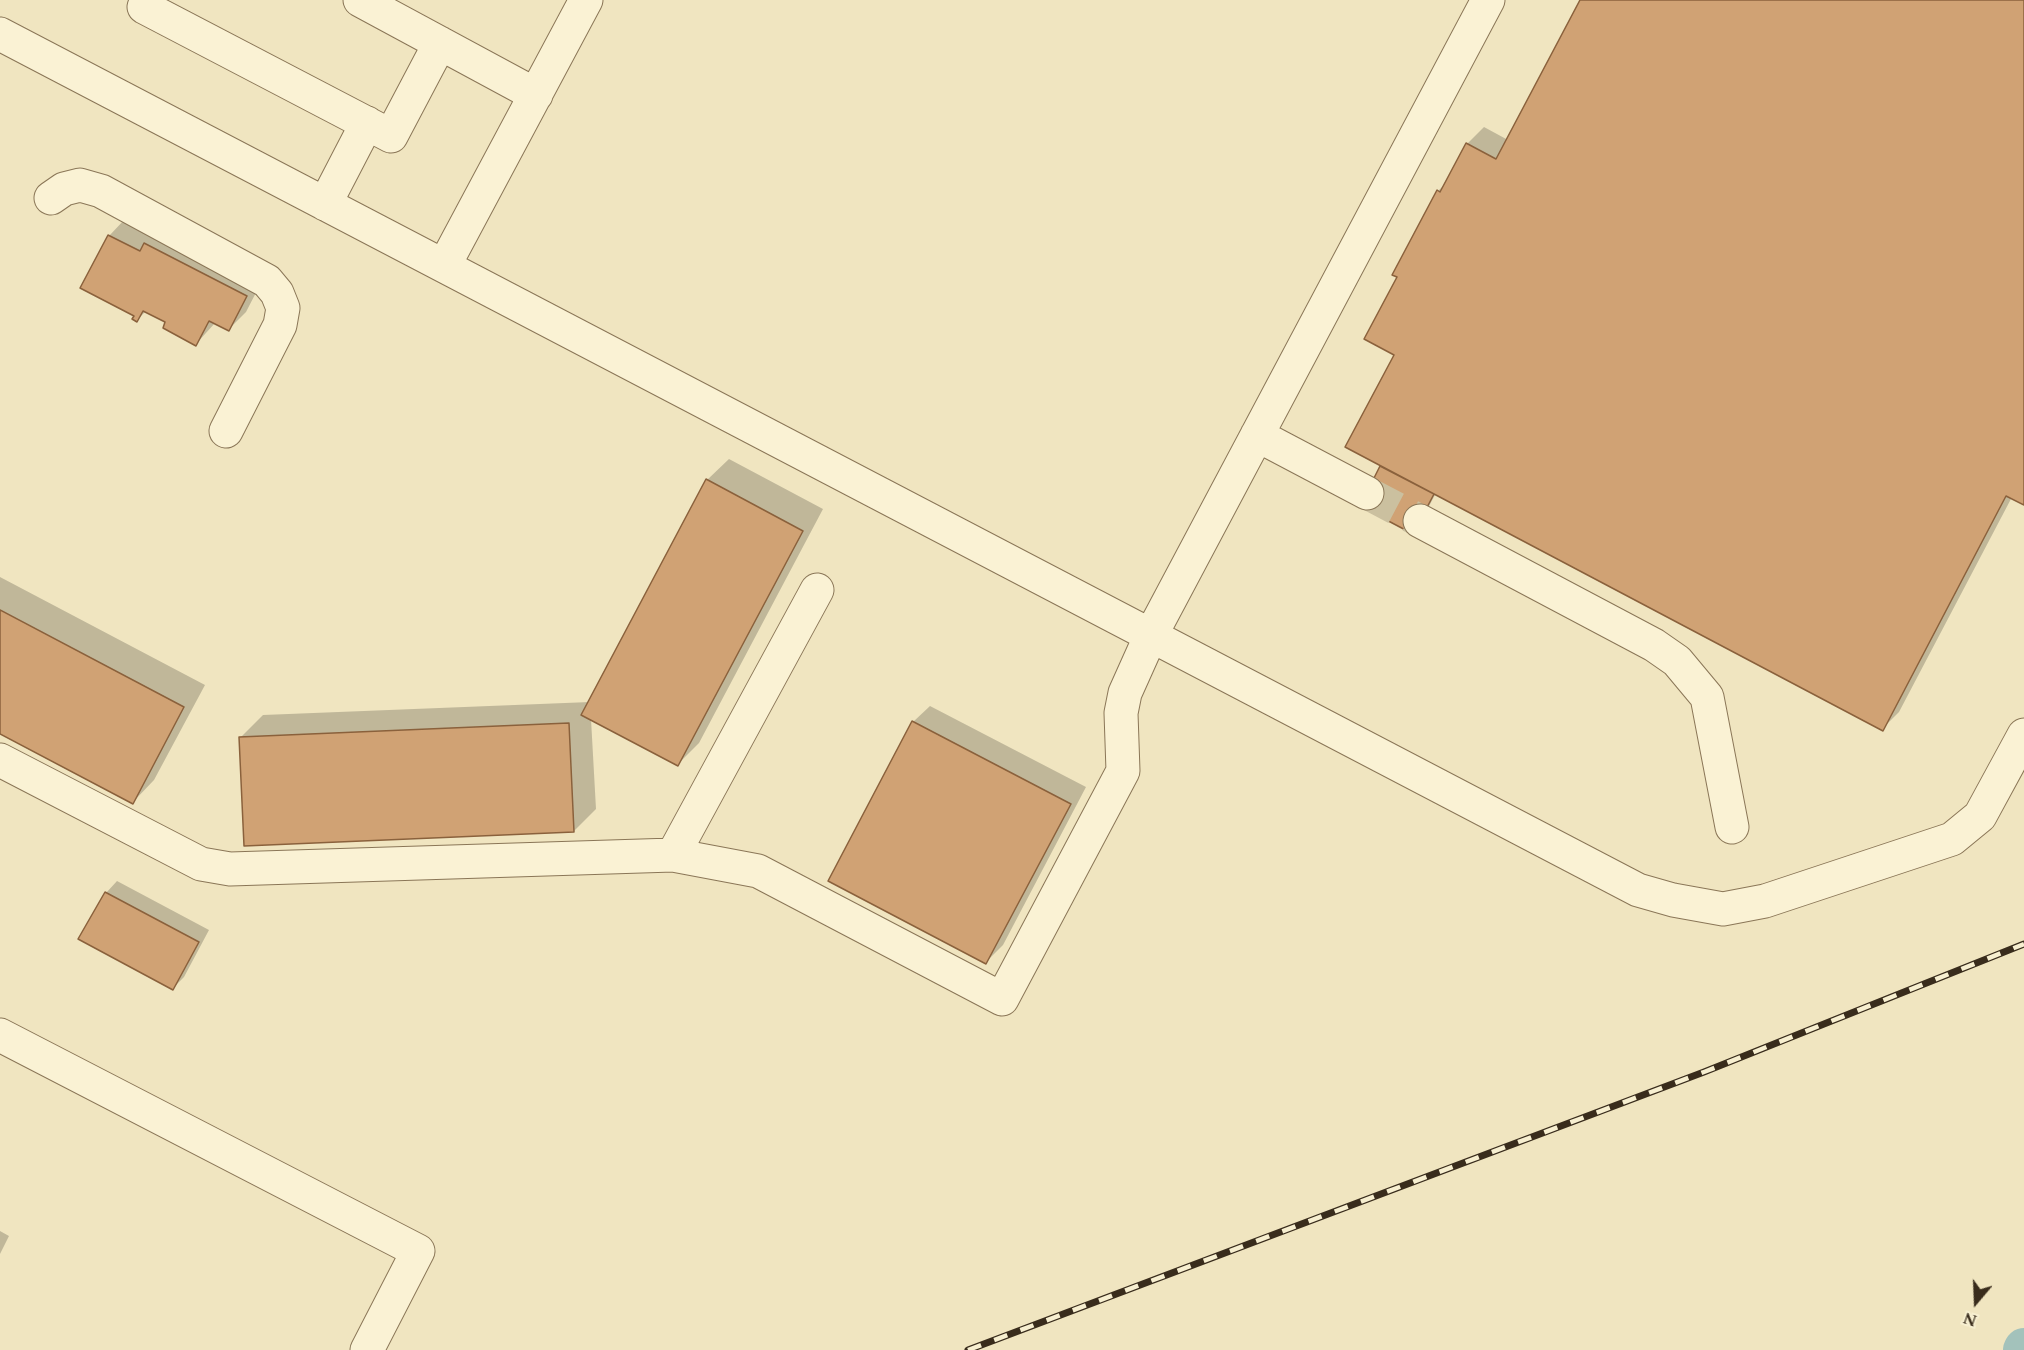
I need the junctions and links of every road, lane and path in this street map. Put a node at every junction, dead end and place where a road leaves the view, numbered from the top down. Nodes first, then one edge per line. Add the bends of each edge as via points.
1 (148, 0) edge
2 (360, 0) edge
3 (586, 0) edge
4 (1488, 0) edge
5 (0, 34) edge
6 (440, 43) junction
7 (536, 94) junction
8 (367, 123) junction
9 (51, 198) dead end
10 (325, 204) junction
11 (444, 266) junction
12 (226, 431) dead end
13 (1257, 435) junction
14 (1366, 493) tunnel mouth
15 (1420, 521) tunnel mouth
16 (817, 590) dead end
17 (1151, 635) junction
18 (2024, 735) edge
19 (0, 760) edge
20 (1732, 827) dead end
21 (673, 855) junction
22 (0, 1035) edge
23 (367, 1350) edge

1 - 8 lane via 144,7
2 - 6 lane
3 - 7 lane
4 - 13 lane
5 - 10 lane
6 - 7 lane
6 - 8 lane via 392,136
7 - 11 lane
8 - 10 lane
9 - 12 lane via 64,189 81,185 101,191 267,281 277,293 283,308 280,325
10 - 11 lane
11 - 17 lane
13 - 14 lane
13 - 17 lane
15 - 20 lane via 1654,645 1677,661 1707,697
16 - 21 lane
17 - 18 lane via 1638,890 1723,909 1765,901 1952,839 1980,816
17 - 21 lane via 1125,693 1121,713 1122,771 1002,999 758,871
19 - 21 lane via 201,864 230,869
22 - 23 lane via 418,1251

